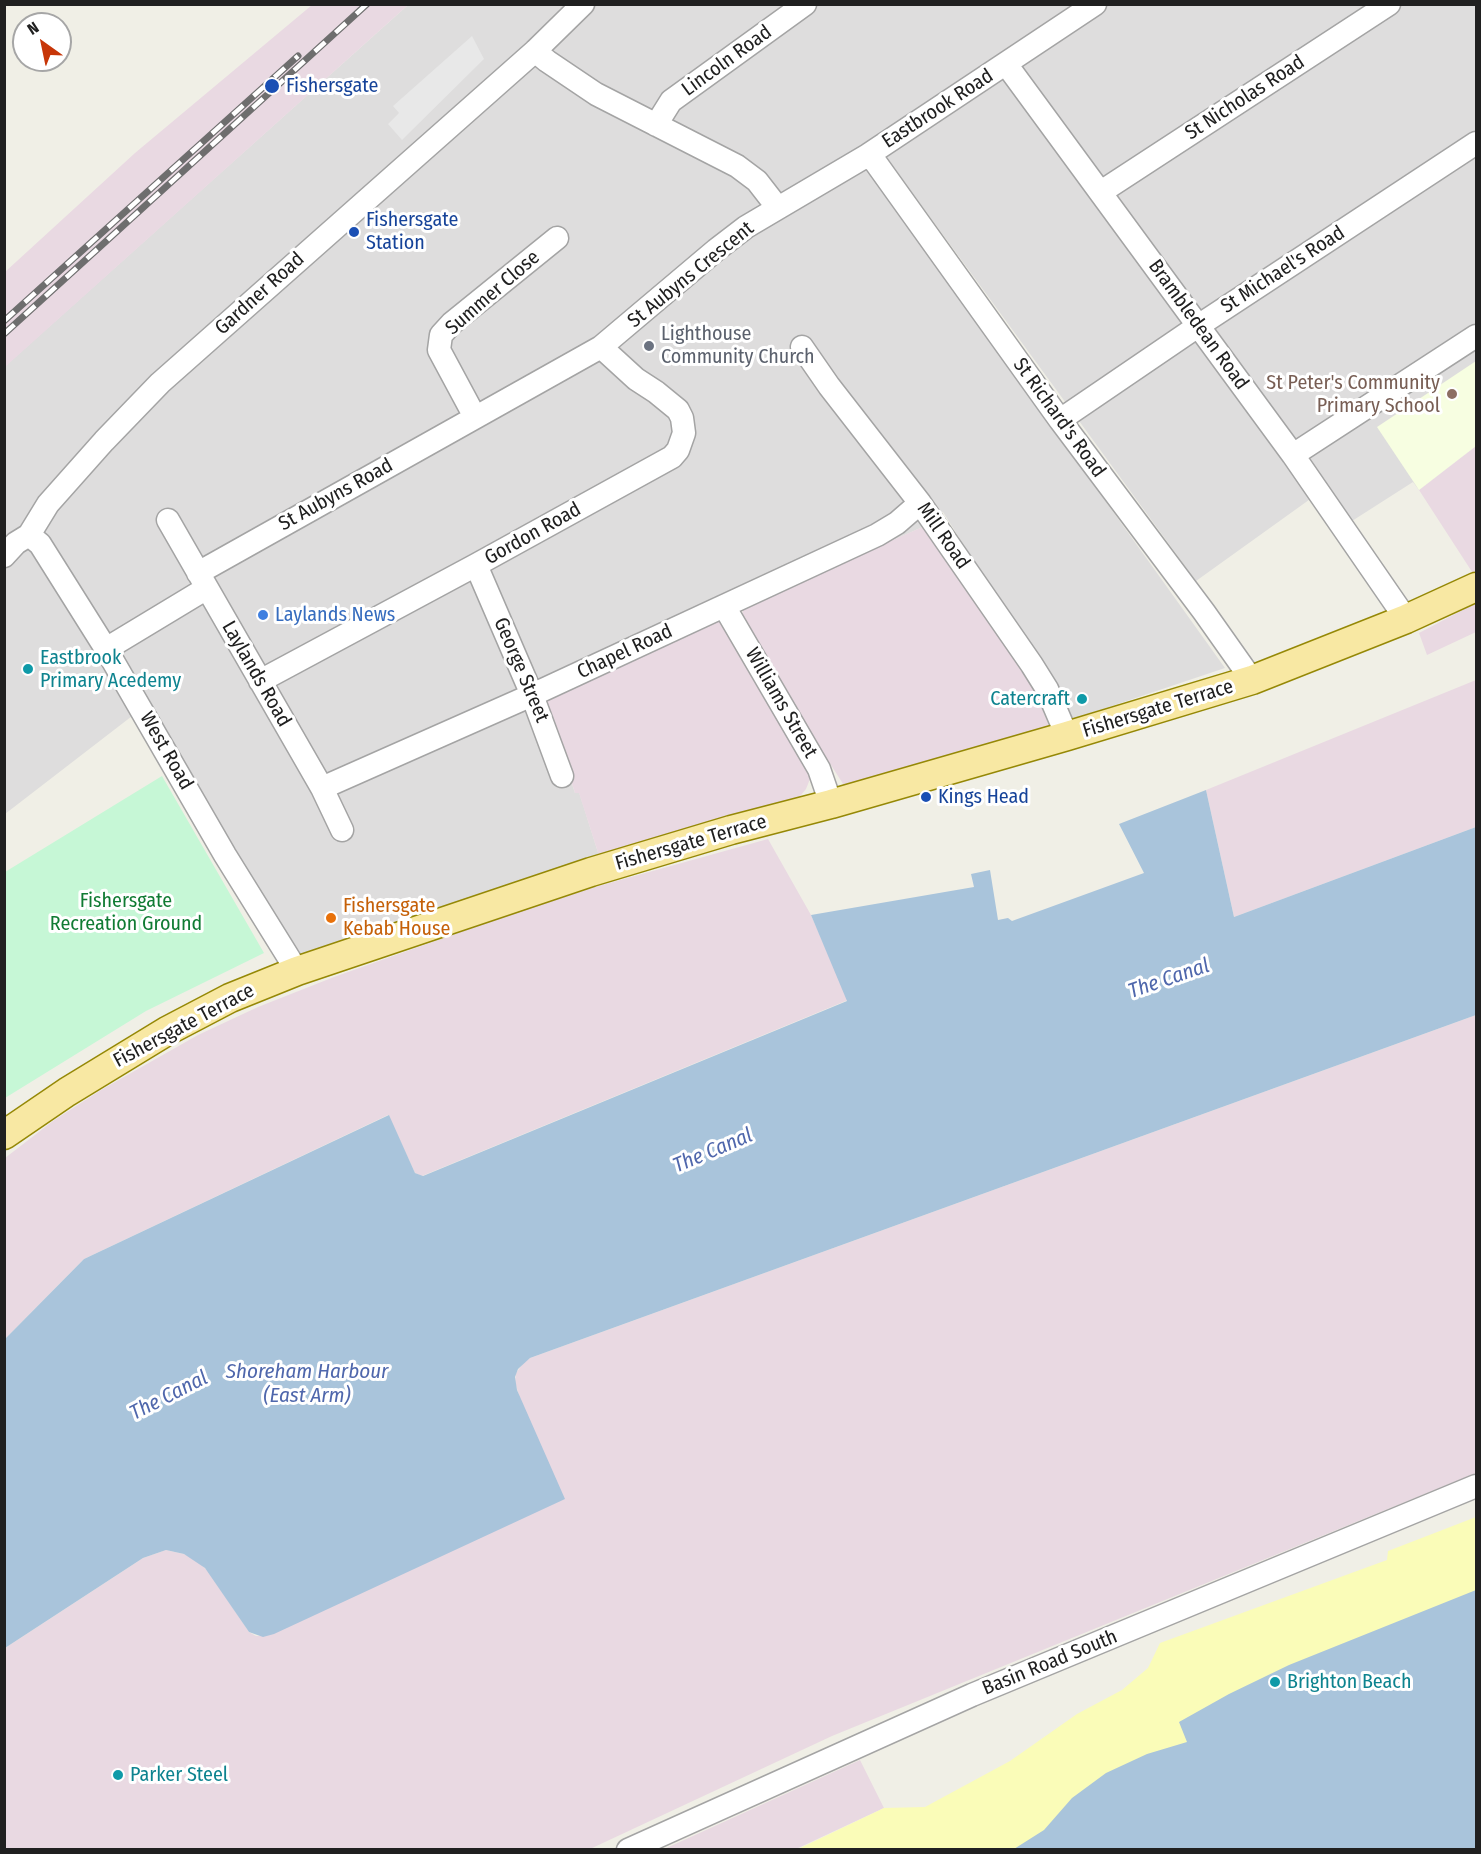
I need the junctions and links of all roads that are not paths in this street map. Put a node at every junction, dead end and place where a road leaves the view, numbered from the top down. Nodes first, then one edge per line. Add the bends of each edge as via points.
1 (583, 4) edge
2 (805, 4) edge
3 (1095, 4) edge
4 (1389, 4) edge
5 (535, 51) junction
6 (1006, 64) junction
7 (656, 125) junction
8 (1476, 143) edge
9 (868, 155) junction
10 (1101, 192) junction
11 (778, 208) junction
12 (557, 238) dead end
13 (1198, 326) junction
14 (1476, 336) edge
15 (601, 347) junction
16 (802, 347) dead end
17 (475, 417) junction
18 (1060, 420) junction
19 (1293, 455) junction
20 (921, 503) junction
21 (168, 520) dead end
22 (29, 535) junction
23 (4, 556) edge
24 (476, 566) junction
25 (203, 580) junction
26 (1476, 587) edge
27 (724, 606) junction
28 (1406, 619) junction
29 (106, 649) junction
30 (1252, 680) junction
31 (260, 681) junction
32 (532, 695) junction
33 (1067, 736) junction
34 (562, 776) dead end
35 (322, 788) junction
36 (831, 804) junction
37 (342, 830) dead end
38 (297, 971) junction
39 (4, 1135) edge
40 (1476, 1486) edge
41 (628, 1850) edge

1 - 5 street, Gardner Road
2 - 7 street, Lincoln Road via 671,102
3 - 6 street, Eastbrook Road
4 - 10 street, St Nicholas Road
5 - 7 street via 596,94
5 - 22 street, Gardner Road via 160,383 48,504
6 - 9 street, Eastbrook Road
6 - 10 street, Brambledean Road
7 - 11 street via 737,166 757,181
8 - 13 street, St Michael's Road
9 - 11 street, Eastbrook Road
9 - 18 street, St Richard's Road
10 - 13 street, Brambledean Road
11 - 15 street, St Aubyns Crescent via 716,250
12 - 17 street, Summer Close via 441,335 439,350
13 - 18 street, St Michael's Road
13 - 19 street, Brambledean Road
14 - 19 street
15 - 17 street, St Aubyns Crescent
15 - 24 street, Gordon Road via 678,410 684,426 678,450 672,457
16 - 20 street, Mill Road
17 - 25 street, St Aubyns Road
18 - 30 street, St Richard's Road
19 - 28 street, Brambledean Road
20 - 27 street, Chapel Road via 878,535
20 - 33 street, Mill Road via 1047,689
21 - 25 street, Laylands Road
22 - 23 street, Gardner Road
22 - 29 street, West Road via 40,544
24 - 31 street, Gordon Road
24 - 32 street, George Street
25 - 29 street, St Aubyns Road
25 - 31 street, Laylands Road
26 - 28 main road, Fishersgate Terrace
27 - 32 street, Chapel Road
27 - 36 street, Williams Street via 819,769
28 - 30 main road, Fishersgate Terrace
29 - 38 street, West Road
30 - 33 main road, Fishersgate Terrace
31 - 35 street, Laylands Road
32 - 34 street, George Street
32 - 35 street, Chapel Road
33 - 36 main road, Fishersgate Terrace
35 - 37 street, Laylands Road
36 - 38 main road, Fishersgate Terrace via 591,872
38 - 39 main road, Fishersgate Terrace via 230,998 167,1031
40 - 41 street, Basin Road South via 972,1695

